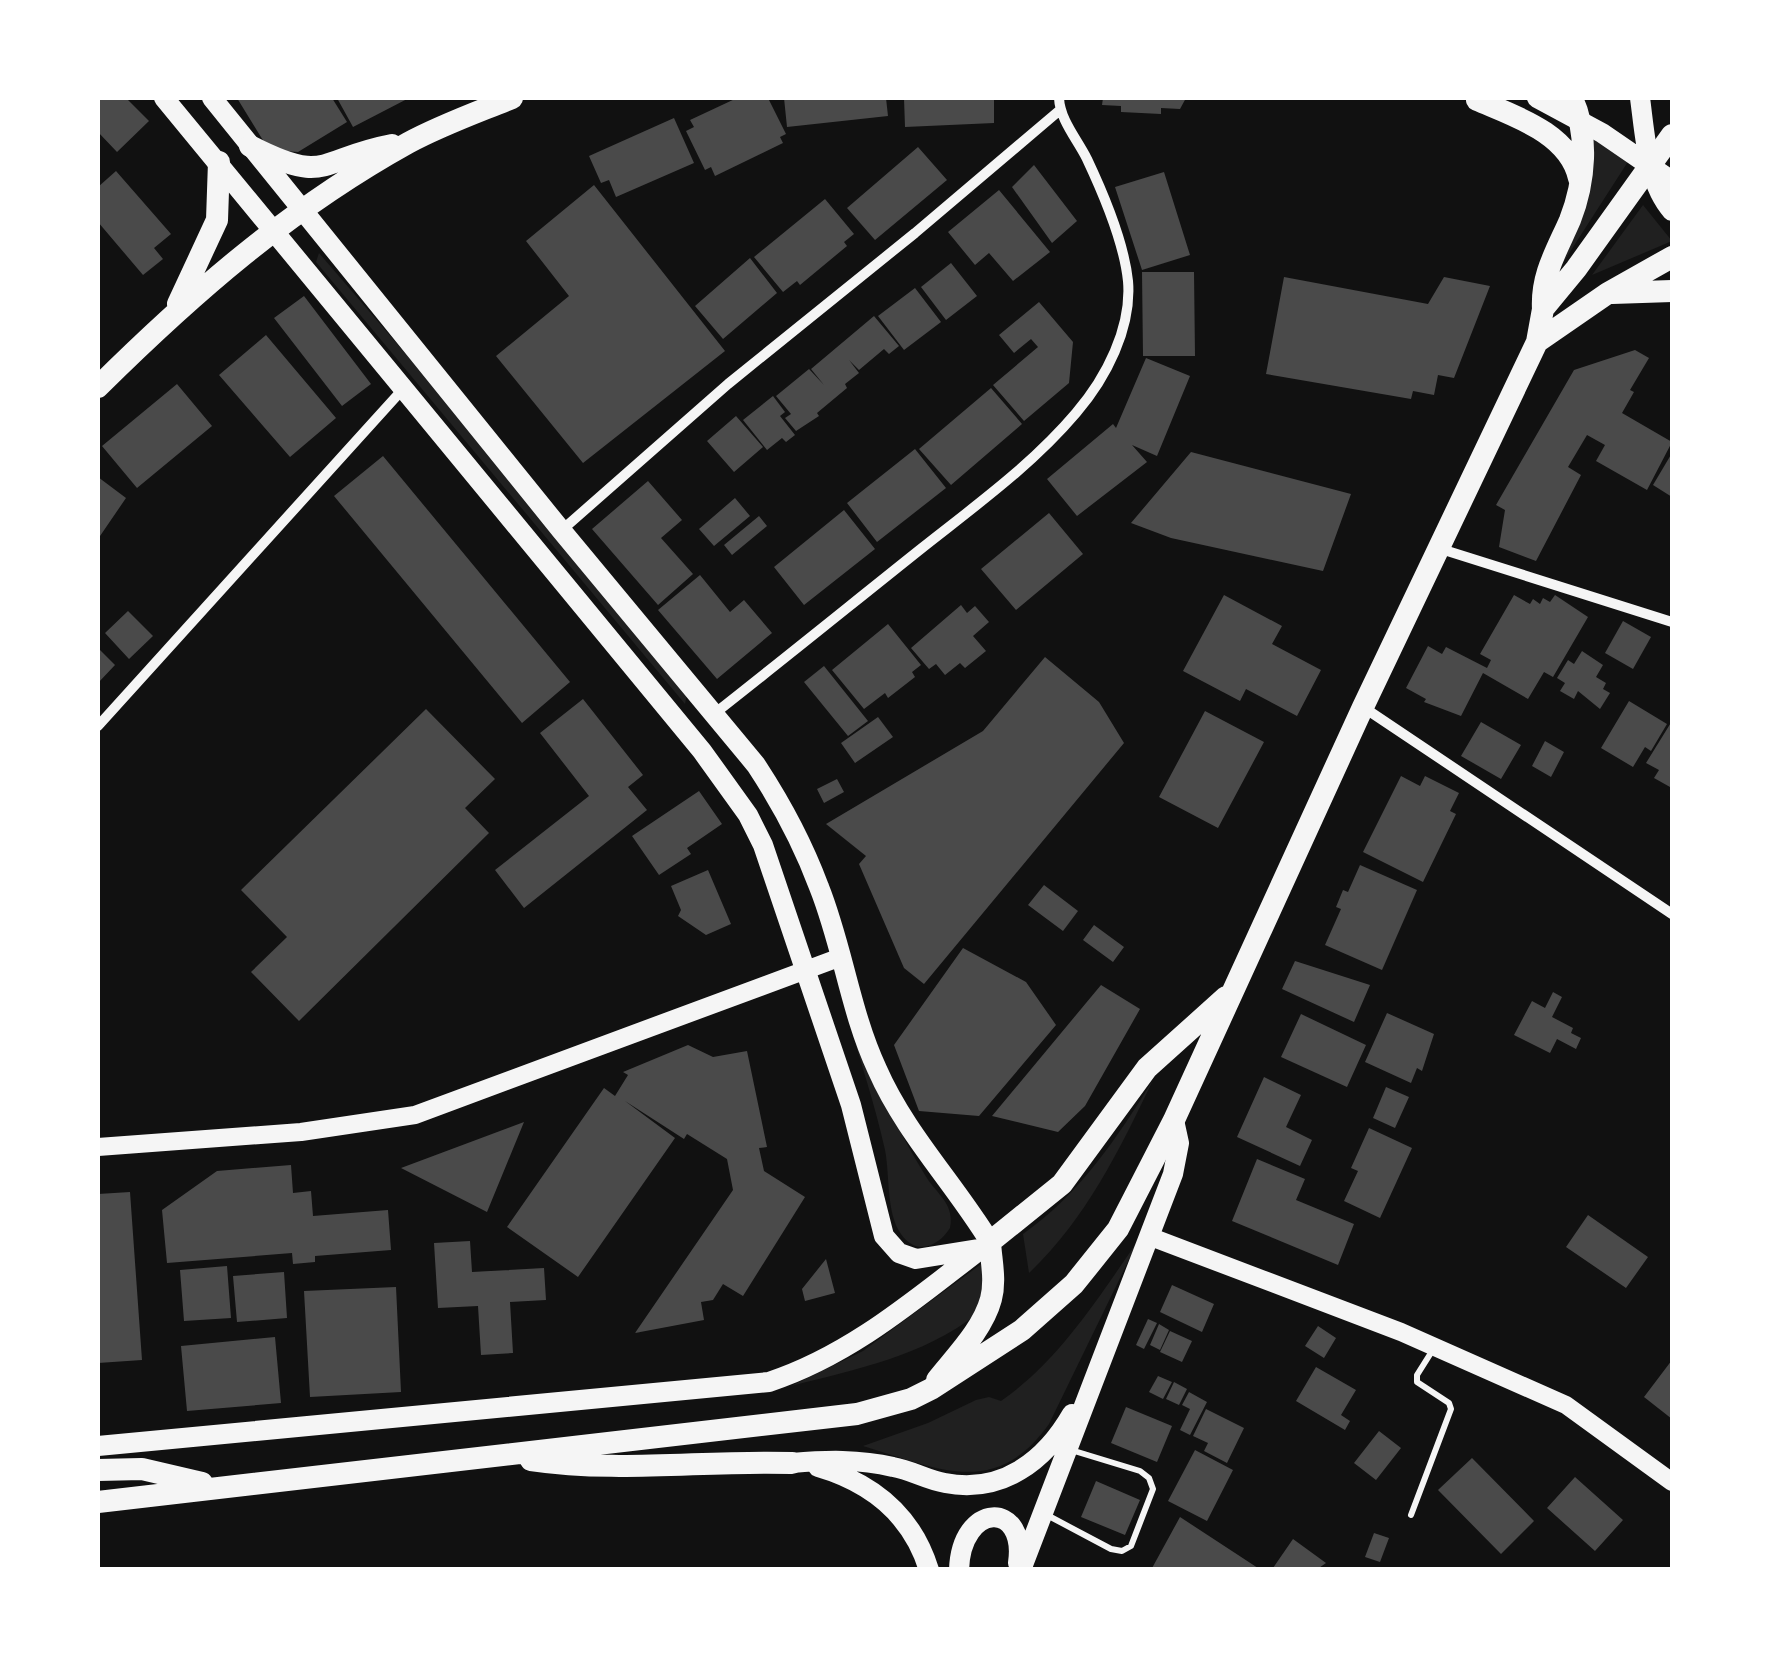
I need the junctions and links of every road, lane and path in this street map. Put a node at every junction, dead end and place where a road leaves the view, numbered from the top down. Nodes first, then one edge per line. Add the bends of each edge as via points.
1 (164, 98) edge
2 (212, 98) edge
3 (512, 98) edge
4 (1060, 98) edge
5 (1537, 98) edge
6 (1572, 98) edge
7 (1640, 98) edge
8 (1474, 99) edge
9 (1060, 110) junction
10 (1672, 135) edge
11 (410, 142) junction
12 (250, 146) junction
13 (218, 162) junction
14 (1652, 166) junction
15 (1580, 181) junction
16 (1672, 181) edge
17 (300, 210) junction
18 (1672, 211) edge
19 (272, 230) junction
20 (1672, 257) edge
21 (1672, 291) edge
22 (1608, 293) junction
23 (1543, 309) junction
24 (175, 310) junction
25 (1537, 342) junction
26 (98, 387) edge
27 (403, 389) junction
28 (561, 530) junction
29 (1440, 548) junction
30 (1672, 622) edge
31 (1363, 707) junction
32 (714, 714) junction
33 (98, 726) edge
34 (1672, 914) edge
35 (842, 957) junction
36 (806, 970) junction
37 (1232, 991) junction
38 (1174, 1120) junction
39 (98, 1147) edge
40 (1151, 1237) junction
41 (986, 1245) junction
42 (1434, 1347) junction
43 (1106, 1353) junction
44 (931, 1389) junction
45 (98, 1446) edge
46 (1070, 1449) junction
47 (498, 1456) junction
48 (792, 1463) junction
49 (98, 1470) edge
50 (1672, 1482) edge
51 (217, 1486) junction
52 (98, 1502) edge
53 (1044, 1514) junction
54 (1410, 1515) dead end
55 (929, 1570) edge
56 (960, 1570) edge
57 (1019, 1570) edge

1 - 13 main road
2 - 12 main road
3 - 11 highway
4 - 9 street
5 - 8 street via 1502,105
5 - 16 main road
6 - 15 highway via 1582,132
7 - 14 main road
8 - 15 highway via 1558,142
9 - 28 street
9 - 32 street via 1101,194 1128,282 1123,326 1106,369 1078,412 1030,460
10 - 14 highway
11 - 12 highway via 318,169
11 - 17 highway
12 - 17 main road
13 - 19 main road
13 - 24 highway via 217,220
14 - 18 main road
14 - 23 highway
15 - 23 highway via 1544,281
17 - 19 highway
17 - 28 main road
19 - 24 highway
19 - 27 main road
20 - 22 highway
21 - 22 highway
22 - 25 highway
23 - 25 highway
24 - 26 highway
25 - 29 highway
27 - 33 street
27 - 36 main road via 729,788 763,845
28 - 32 main road
29 - 30 street
29 - 31 highway
31 - 34 street
31 - 37 highway
32 - 35 main road via 775,794 820,888
35 - 36 street
35 - 41 main road via 859,1025 892,1103 965,1200
36 - 39 street via 415,1115 301,1132
36 - 41 main road via 890,1245 907,1258
37 - 38 highway
37 - 41 highway via 1146,1068 1062,1184
38 - 40 main road via 1178,1156
38 - 44 highway via 1096,1259 1022,1330
40 - 42 street
40 - 43 main road
41 - 44 highway via 990,1300
41 - 45 main road via 855,1344 769,1382
42 - 50 street via 1566,1406
42 - 54 lane via 1417,1382 1451,1409
43 - 46 main road
43 - 48 main road via 1057,1440 992,1483 940,1482 860,1461
44 - 47 highway via 857,1414
46 - 53 main road
46 - 53 lane via 1140,1471 1153,1489 1122,1551
47 - 48 highway via 562,1465
47 - 51 highway
48 - 55 main road via 856,1480 886,1500 921,1543
49 - 51 highway via 142,1469
51 - 52 highway
53 - 57 main road
56 - 57 main road via 965,1536 982,1519 994,1518 1018,1536

